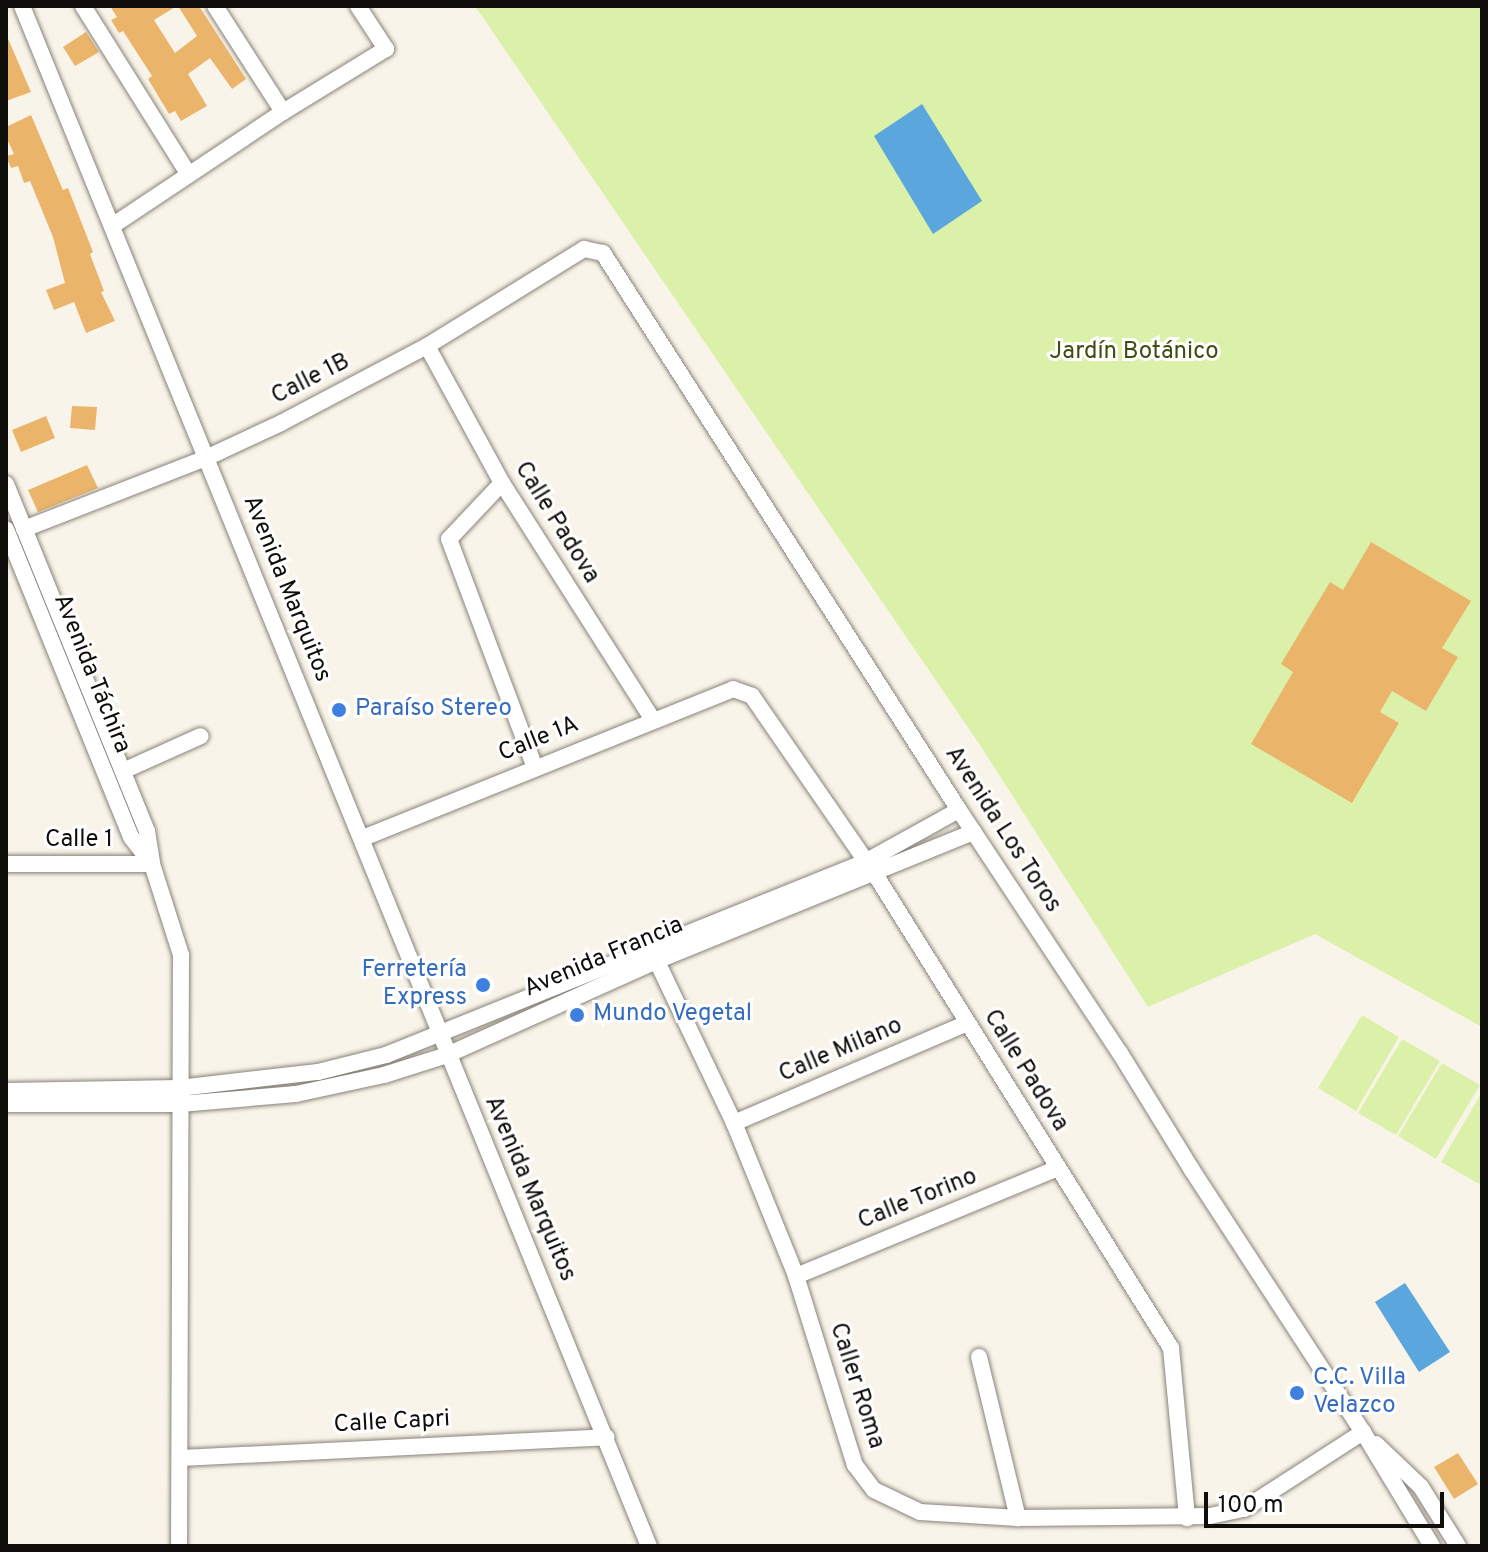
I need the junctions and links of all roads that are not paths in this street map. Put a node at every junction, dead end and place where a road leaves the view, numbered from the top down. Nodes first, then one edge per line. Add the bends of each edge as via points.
1 (22, 6) edge
2 (83, 6) edge
3 (215, 6) edge
4 (358, 6) edge
5 (283, 112) junction
6 (189, 175) junction
7 (112, 226) junction
8 (603, 253) joint
9 (427, 346) junction
10 (206, 458) junction
11 (502, 483) junction
12 (6, 484) edge
13 (6, 529) edge
14 (24, 529) junction
15 (733, 689) joint
16 (653, 720) junction
17 (201, 736) dead end
18 (535, 768) junction
19 (123, 771) junction
20 (959, 810) junction
21 (974, 832) junction
22 (139, 834) junction
23 (363, 838) junction
24 (6, 864) edge
25 (152, 864) junction
26 (870, 868) junction
27 (653, 955) junction
28 (967, 1023) junction
29 (440, 1035) junction
30 (447, 1055) junction
31 (6, 1091) edge
32 (180, 1096) junction
33 (6, 1104) edge
34 (734, 1123) junction
35 (1058, 1168) junction
36 (796, 1276) junction
37 (979, 1357) dead end
38 (1363, 1432) junction
39 (606, 1437) junction
40 (181, 1458) junction
41 (1018, 1518) junction
42 (1187, 1518) junction
43 (179, 1546) edge
44 (649, 1546) edge
45 (1432, 1546) edge
46 (1458, 1546) edge

1 - 7 street, Avenida Marquitos
2 - 6 street
3 - 5 street
4 - 5 street via 386,49
5 - 6 street
6 - 7 street
7 - 10 street, Avenida Marquitos
8 - 9 street, Calle 1B via 584,249
8 - 20 street, Avenida Los Toros
9 - 10 street, Calle 1B
9 - 11 street, Calle Padova
10 - 14 street, Calle 1B
10 - 23 street, Avenida Marquitos
11 - 16 street, Calle Padova
11 - 18 street via 449,539
12 - 14 street
13 - 22 street, Avenida Táchira
14 - 19 street
15 - 16 street, Calle 1A
15 - 26 street, Calle Padova via 752,696
16 - 18 street, Calle 1A
17 - 19 street
18 - 23 street, Calle 1A
19 - 22 street
20 - 21 street, Avenida Los Toros
20 - 26 street, Avenida Francia
21 - 26 street, Avenida Francia
21 - 38 street, Avenida Los Toros
22 - 25 street
23 - 29 street, Avenida Marquitos
24 - 25 street, Calle 1
25 - 32 street via 181,955
26 - 27 street, Avenida Francia
26 - 28 street, Calle Padova
27 - 29 street, Avenida Francia
27 - 30 street, Avenida Francia
27 - 34 street, Caller Roma
28 - 34 street, Calle Milano
28 - 35 street, Calle Padova
29 - 30 street, Avenida Marquitos
29 - 32 street, Avenida Francia via 318,1072
30 - 32 street, Avenida Francia via 296,1094
30 - 39 street, Avenida Marquitos
31 - 32 street, Avenida Francia
32 - 33 street, Avenida Francia
32 - 40 street
34 - 36 street, Caller Roma
35 - 36 street, Calle Torino
35 - 42 street, Calle Padova via 1171,1348
36 - 41 street, Caller Roma via 855,1465 874,1490 920,1512
37 - 41 street
38 - 42 street, Caller Roma via 1244,1509
38 - 45 street
38 - 46 street via 1421,1487
39 - 40 street, Calle Capri
39 - 44 street, Avenida Marquitos
40 - 43 street
41 - 42 street, Caller Roma

